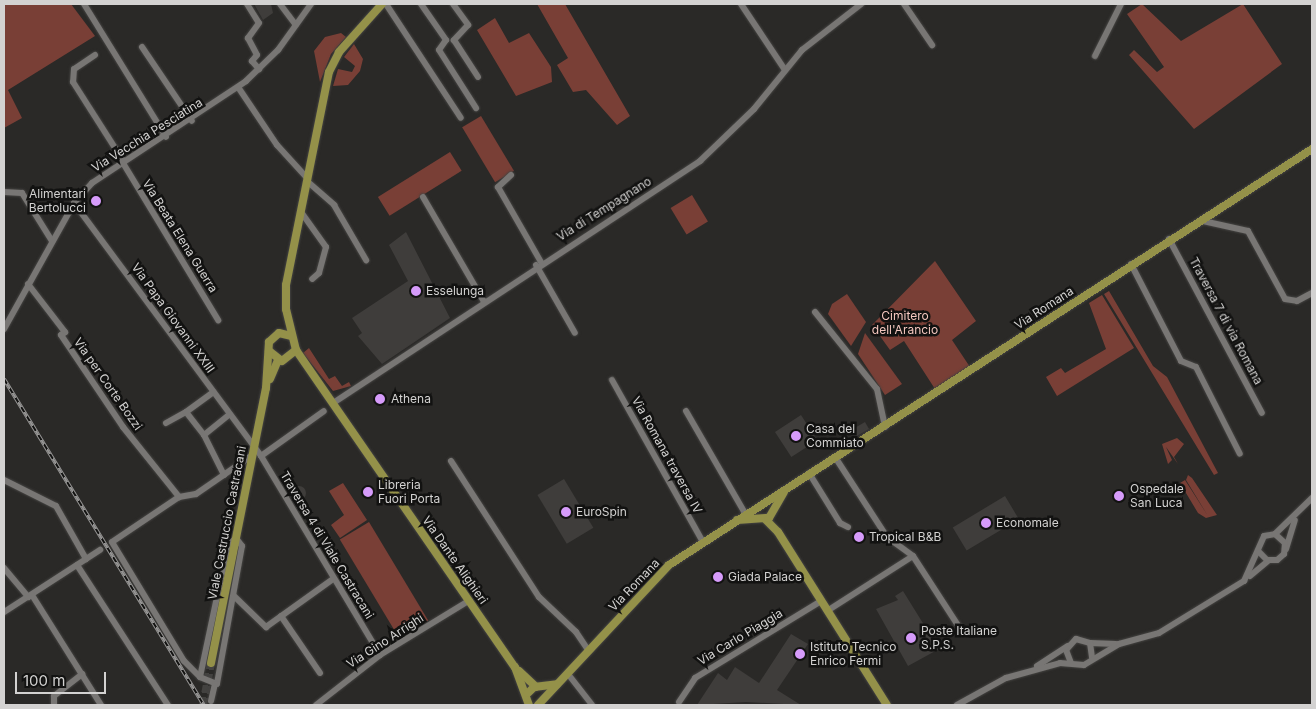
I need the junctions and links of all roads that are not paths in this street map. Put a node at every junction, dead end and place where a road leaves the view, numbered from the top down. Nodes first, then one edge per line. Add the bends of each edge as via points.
1 (247, 4) edge
2 (280, 4) edge
3 (312, 4) edge
4 (382, 4) edge
5 (386, 4) edge
6 (421, 4) edge
7 (453, 4) edge
8 (741, 4) edge
9 (861, 4) edge
10 (904, 4) edge
11 (1121, 4) edge
12 (83, 5) edge
13 (296, 25) junction
14 (932, 45) dead end
15 (142, 47) dead end
16 (95, 55) dead end
17 (1095, 56) dead end
18 (259, 69) junction
19 (785, 70) junction
20 (478, 77) dead end
21 (238, 88) junction
22 (476, 108) dead end
23 (461, 118) dead end
24 (192, 120) junction
25 (166, 137) junction
26 (1312, 149) edge
27 (123, 162) junction
28 (511, 175) dead end
29 (308, 180) junction
30 (4, 192) edge
31 (423, 197) dead end
32 (74, 203) junction
33 (301, 212) junction
34 (1203, 221) junction
35 (1170, 239) junction
36 (52, 241) junction
37 (366, 260) dead end
38 (539, 264) junction
39 (1131, 264) junction
40 (312, 279) dead end
41 (28, 284) junction
42 (1312, 293) edge
43 (484, 302) junction
44 (286, 309) junction
45 (814, 312) dead end
46 (218, 320) dead end
47 (4, 329) edge
48 (279, 333) junction
49 (575, 333) dead end
50 (291, 336) junction
51 (296, 350) junction
52 (269, 351) junction
53 (282, 360) junction
54 (305, 368) junction
55 (612, 380) dead end
56 (266, 388) junction
57 (214, 392) junction
58 (333, 404) junction
59 (324, 411) dead end
60 (686, 411) dead end
61 (186, 412) junction
62 (1262, 413) dead end
63 (230, 414) junction
64 (166, 423) dead end
65 (885, 427) junction
66 (204, 435) junction
67 (254, 446) junction
68 (1240, 454) dead end
69 (251, 456) junction
70 (261, 456) junction
71 (836, 457) junction
72 (451, 461) dead end
73 (809, 473) junction
74 (224, 475) junction
75 (4, 480) edge
76 (789, 486) junction
77 (179, 496) junction
78 (1312, 498) edge
79 (763, 505) junction
80 (745, 513) junction
81 (773, 513) junction
82 (763, 519) junction
83 (1295, 519) junction
84 (737, 520) junction
85 (848, 527) dead end
86 (778, 532) junction
87 (1275, 534) junction
88 (236, 538) junction
89 (703, 542) junction
90 (100, 550) dead end
91 (1285, 550) junction
92 (1259, 552) junction
93 (913, 556) junction
94 (86, 559) junction
95 (1268, 561) junction
96 (77, 565) junction
97 (4, 568) edge
98 (1246, 578) junction
99 (333, 579) junction
100 (30, 596) junction
101 (234, 596) junction
102 (470, 600) junction
103 (821, 601) junction
104 (827, 611) junction
105 (4, 612) edge
106 (281, 616) junction
107 (961, 630) dead end
108 (1090, 643) junction
109 (1120, 644) junction
110 (1068, 646) junction
111 (589, 651) junction
112 (380, 655) junction
113 (1092, 658) junction
114 (211, 663) tunnel mouth
115 (1071, 663) junction
116 (516, 667) junction
117 (1027, 671) junction
118 (320, 673) dead end
119 (82, 674) junction
120 (568, 674) junction
121 (200, 677) junction
122 (561, 682) junction
123 (215, 684) junction
124 (538, 687) junction
125 (529, 699) edge
126 (212, 702) dead end
127 (679, 702) dead end
128 (542, 704) edge
129 (54, 705) edge
130 (101, 705) edge
131 (168, 705) edge
132 (316, 705) edge
133 (592, 705) edge
134 (886, 705) edge
135 (957, 705) edge

1 - 18 street via 259,23 248,38 257,55 252,61
2 - 13 street
3 - 13 street, Via Vecchia Pesciatina
4 - 29 main road, Viale Castruccio Castracani via 339,52 325,90
5 - 23 street
6 - 22 street via 446,42 439,50
7 - 20 street via 468,25 454,40
8 - 19 street
9 - 19 street, Via di Tempagnano via 802,50
10 - 14 street
11 - 17 street
12 - 25 street
13 - 18 street, Via Vecchia Pesciatina
15 - 24 street
16 - 27 street, Via Beata Elena Guerra via 74,69 73,82
18 - 21 street, Via Vecchia Pesciatina
19 - 38 street, Via di Tempagnano via 708,154
21 - 24 street, Via Vecchia Pesciatina
21 - 29 street via 277,145
24 - 25 street, Via Vecchia Pesciatina
25 - 27 street, Via Vecchia Pesciatina
26 - 34 main road, Via Romana
27 - 32 street, Via Vecchia Pesciatina via 92,183
27 - 46 street, Via Beata Elena Guerra
28 - 38 street via 498,186
29 - 33 main road, Viale Castruccio Castracani
29 - 37 street via 334,205
30 - 36 street via 22,193
31 - 43 street
32 - 36 street, Via Vecchia Pesciatina
32 - 57 street, Via Papa Giovanni XXIII
33 - 40 street via 326,246 319,273
33 - 44 main road, Viale Castruccio Castracani
34 - 35 main road, Via Romana
34 - 42 street via 1248,231 1285,299 1297,301
35 - 39 main road, Via Romana
35 - 62 street, Traversa 7 di via Romana
36 - 41 street, Via Vecchia Pesciatina
38 - 43 street, Via di Tempagnano
38 - 49 street
39 - 65 main road, Via Romana
39 - 68 street via 1181,361 1196,367
41 - 47 street, Via Vecchia Pesciatina
41 - 77 street, Via per Corte Bozzi via 65,332 61,336 123,427
43 - 58 street, Via di Tempagnano
44 - 48 main road, Viale Castruccio Castracani
44 - 50 main road, Viale Castruccio Castracani
45 - 65 street via 877,389
48 - 50 main road
48 - 52 main road, Viale Castruccio Castracani via 270,342
50 - 51 main road, Viale Castruccio Castracani
51 - 53 main road, Viale Castruccio Castracani
51 - 54 main road, Via Dante Alighieri
52 - 53 main road
52 - 56 main road, Viale Castruccio Castracani
53 - 54 main road, Via Dante Alighieri
53 - 56 main road, Viale Castruccio Castracani
54 - 58 main road, Via Dante Alighieri
55 - 89 street, Via Romana traversa IV
56 - 67 main road, Viale Castruccio Castracani
57 - 61 street
57 - 63 street, Via Papa Giovanni XXIII
58 - 102 main road, Via Dante Alighieri
59 - 70 street
60 - 80 street
61 - 64 street
61 - 66 street
63 - 66 street
63 - 67 street, Via Papa Giovanni XXIII
65 - 71 main road, Via Romana
66 - 74 street
67 - 69 main road, Viale Castruccio Castracani
67 - 70 street, Traversa 4 di Viale Castracani
69 - 74 street
69 - 88 main road, Viale Castruccio Castracani
70 - 99 street, Traversa 4 di Viale Castracani
71 - 73 main road, Via Romana
71 - 93 street via 887,536
72 - 111 street via 539,597 576,632
73 - 76 main road, Via Romana
73 - 85 street via 840,523
74 - 77 street via 196,494
75 - 94 street via 56,506
76 - 79 main road, Via Romana
76 - 81 main road, Via Romana
77 - 121 street via 112,542 184,661
78 - 83 street
79 - 80 main road, Via Romana
79 - 81 main road
79 - 82 main road
80 - 84 main road, Via Romana
81 - 82 main road, Via Romana
81 - 86 main road
82 - 84 main road, Via Romana
82 - 86 main road
83 - 87 street
83 - 91 street
84 - 89 main road, Via Romana
86 - 103 main road
87 - 91 street via 1283,540
87 - 92 street via 1263,538
88 - 101 street via 242,546
88 - 114 main road, Viale Castruccio Castracani
88 - 121 street via 228,545
89 - 111 main road, Via Romana via 655,578
90 - 94 street
91 - 95 street via 1279,559
92 - 95 street
92 - 98 street
93 - 104 street
93 - 107 street
94 - 96 street
95 - 98 street
96 - 100 street
96 - 131 street
97 - 100 street
98 - 109 street via 1166,629
99 - 106 street
99 - 112 street, Traversa 4 di Viale Castracani
100 - 105 street
100 - 119 street
101 - 106 street via 266,627
101 - 123 street
102 - 112 street, Via Gino Arrighi
102 - 116 main road, Via Dante Alighieri
103 - 104 main road
103 - 127 street, Via Carlo Piaggia via 695,678
104 - 134 main road
106 - 118 street
108 - 109 street
108 - 110 street via 1078,638
108 - 113 street
109 - 113 street
110 - 115 street
110 - 117 street
111 - 120 main road, Via Romana
112 - 132 street, Via Gino Arrighi
113 - 115 street via 1081,666
115 - 117 street
116 - 124 main road, Via Dante Alighieri
116 - 125 main road, Via Dante Alighieri
117 - 135 street via 988,686
119 - 129 street via 54,696
119 - 130 street
120 - 122 main road, Via Romana
120 - 133 street
121 - 123 street
122 - 124 main road
122 - 128 main road, Via Romana
123 - 126 street
124 - 125 main road
124 - 128 main road
125 - 128 main road

